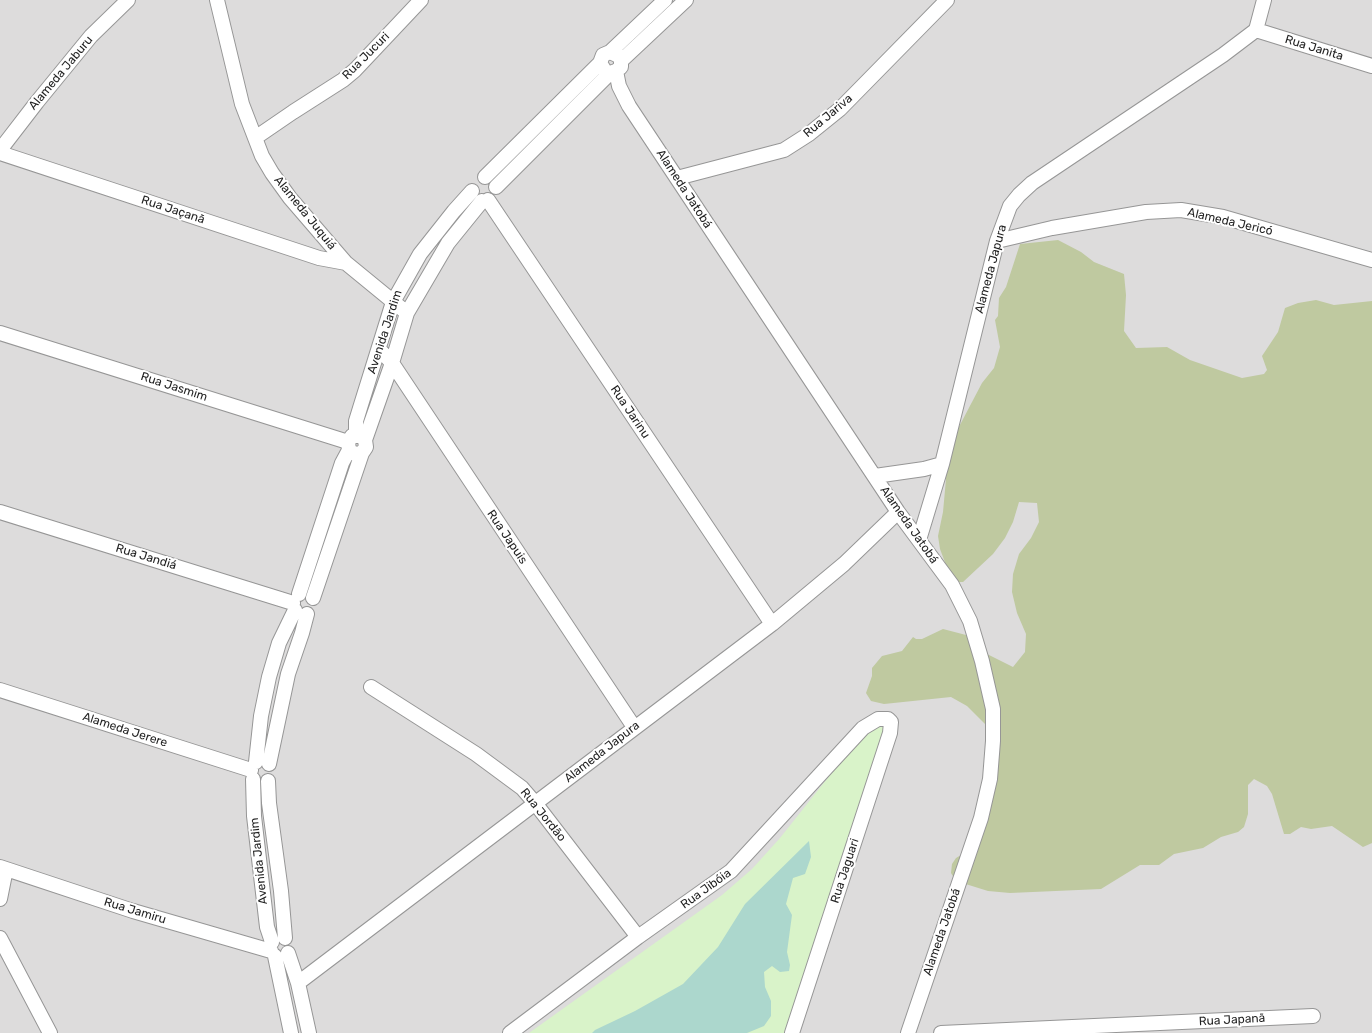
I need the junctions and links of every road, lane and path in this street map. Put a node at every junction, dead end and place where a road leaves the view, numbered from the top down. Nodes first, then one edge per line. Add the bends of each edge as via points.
1 (128, 0) edge
2 (217, 0) edge
3 (421, 0) edge
4 (665, 0) edge
5 (686, 0) edge
6 (1264, 0) edge
7 (939, 2) edge
8 (1256, 30) junction
9 (1372, 66) edge
10 (612, 67) junction
11 (255, 138) junction
12 (0, 151) edge
13 (485, 178) junction
14 (677, 178) junction
15 (496, 188) junction
16 (481, 197) junction
17 (997, 240) junction
18 (1372, 260) edge
19 (346, 263) junction
20 (393, 302) junction
21 (407, 313) junction
22 (0, 333) edge
23 (379, 349) junction
24 (392, 364) junction
25 (356, 444) junction
26 (942, 464) junction
27 (875, 476) junction
28 (0, 512) edge
29 (898, 512) junction
30 (919, 540) junction
31 (298, 605) junction
32 (772, 624) junction
33 (371, 688) dead end
34 (0, 690) edge
35 (878, 719) joint
36 (634, 727) junction
37 (257, 769) junction
38 (535, 803) junction
39 (3, 868) edge
40 (0, 899) edge
41 (638, 937) junction
42 (0, 938) edge
43 (278, 948) junction
44 (298, 983) junction
45 (1312, 1016) dead end
46 (50, 1033) edge
47 (291, 1033) edge
48 (309, 1033) edge
49 (510, 1033) edge
50 (792, 1033) edge
51 (908, 1033) edge
52 (941, 1033) edge

1 - 12 street, Alameda Jaburu via 91,36
2 - 11 street, Alameda Juquiá via 242,104
3 - 11 street, Rua Jucuri via 343,80
4 - 10 street via 610,52 620,56
5 - 10 street
6 - 8 street
7 - 14 street, Rua Jariva via 840,109 809,134 784,150
8 - 9 street, Rua Janita
8 - 17 street, Alameda Japura via 1032,182 1010,206
10 - 13 street
10 - 14 street, Alameda Jatobá via 629,106
10 - 15 street
11 - 19 street, Alameda Juquiá via 272,173 290,198
12 - 19 street, Rua Jaçanã via 319,258
13 - 15 street via 490,179
13 - 16 street via 475,181 472,186
14 - 27 street, Alameda Jatobá
15 - 16 street via 493,197
16 - 20 street, Avenida Jardim via 454,210 420,254
16 - 21 street, Avenida Jardim via 448,244
16 - 32 street, Rua Jarinu
17 - 18 street, Alameda Jericó via 1146,212 1181,210 1223,217
17 - 26 street, Alameda Japura
19 - 20 street, Alameda Juquiá
20 - 21 street, Alameda Juquiá
20 - 23 street, Avenida Jardim
21 - 24 street, Avenida Jardim
22 - 25 street, Rua Jasmim
23 - 24 street, Rua Japuis
23 - 25 street, Avenida Jardim via 356,421
24 - 25 street, Avenida Jardim
24 - 36 street, Rua Japuis
25 - 31 street, Avenida Jardim via 342,463
25 - 31 street, Avenida Jardim via 313,598 314,608 312,612
26 - 27 street
26 - 30 street, Alameda Japura
27 - 29 street, Alameda Jatobá
28 - 31 street, Rua Jandiá
29 - 30 street, Alameda Jatobá
29 - 32 street, Alameda Japura via 844,564
30 - 51 street, Alameda Jatobá via 952,585 970,621 992,709 993,741 990,779 980,818
31 - 37 street, Avenida Jardim via 302,633
32 - 36 street, Alameda Japura
33 - 38 street, Rua Jordão via 476,754 522,788
34 - 37 street, Alameda Jerere
35 - 41 street, Rua Jibóia via 863,728 731,871
35 - 50 street, Rua Jaguari via 891,722 890,733
36 - 38 street, Alameda Japura
37 - 43 street, Avenida Jardim via 254,816 267,927
37 - 43 street, Avenida Jardim via 272,773 268,781 269,803 281,891
38 - 41 street, Rua Jordão
38 - 44 street, Alameda Japura
39 - 40 street
39 - 43 street, Rua Jamiru via 133,911
41 - 49 street, Rua Jibóia
42 - 46 street
43 - 44 street, Avenida Jardim
43 - 47 street, Avenida Jardim
44 - 48 street, Avenida Jardim
45 - 52 street, Rua Japanã

